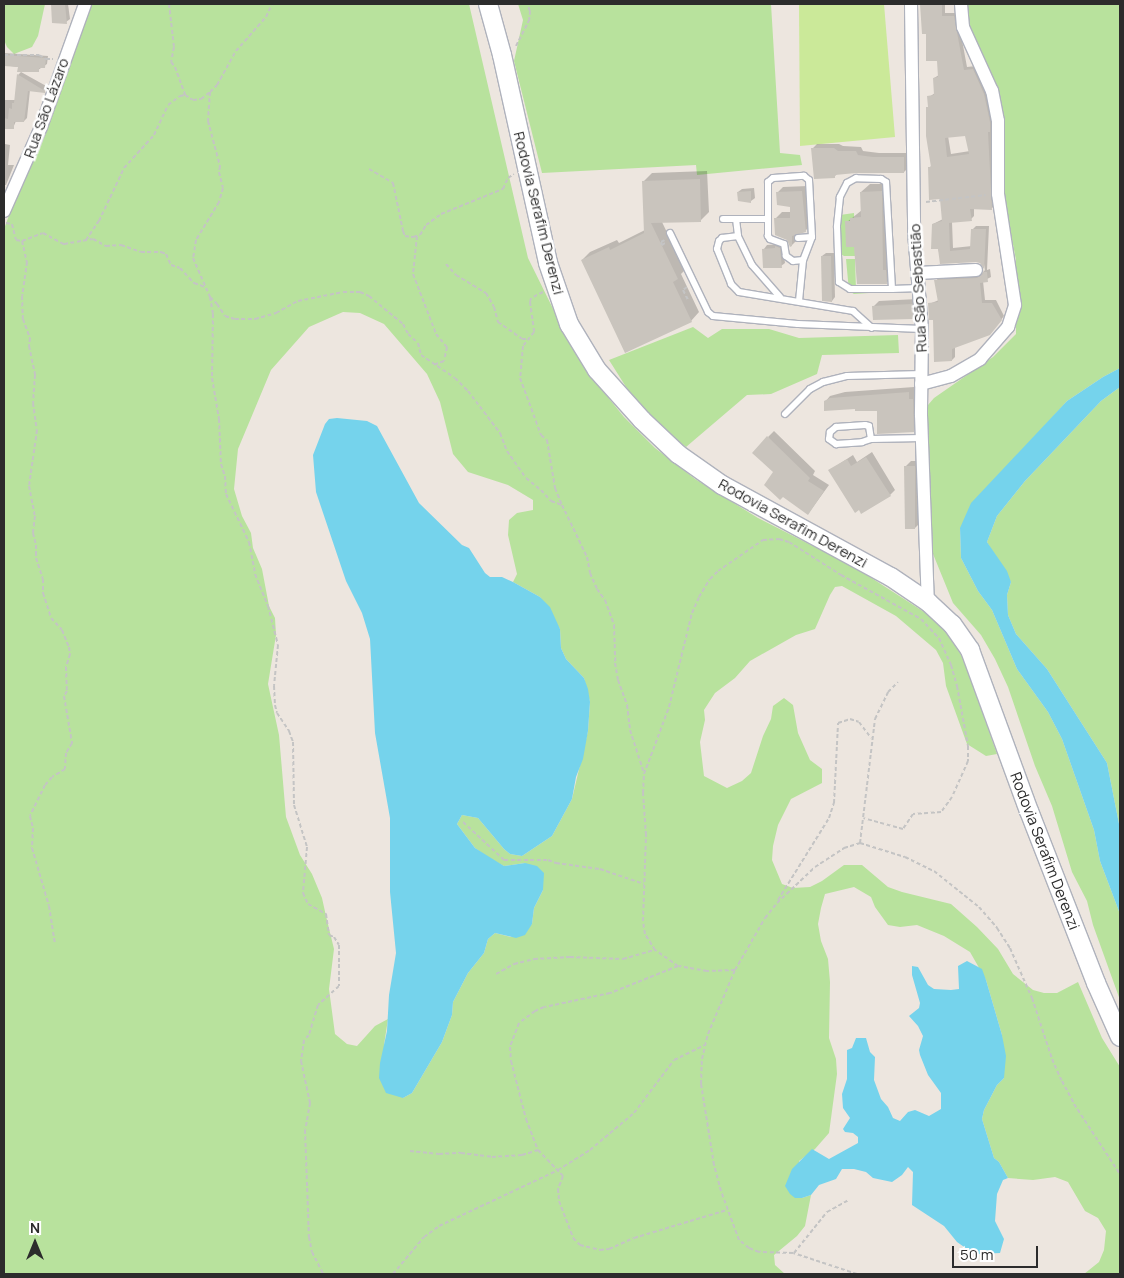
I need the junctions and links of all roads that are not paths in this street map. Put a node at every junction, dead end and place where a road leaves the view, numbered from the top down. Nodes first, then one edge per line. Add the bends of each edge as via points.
1 (84, 4) edge
2 (488, 4) edge
3 (911, 4) edge
4 (962, 4) edge
5 (4, 211) edge
6 (723, 219) dead end
7 (736, 219) junction
8 (767, 219) junction
9 (670, 233) dead end
10 (738, 236) junction
11 (812, 237) junction
12 (798, 238) dead end
13 (803, 260) junction
14 (976, 270) dead end
15 (918, 273) junction
16 (919, 288) junction
17 (892, 289) junction
18 (780, 297) junction
19 (799, 301) junction
20 (872, 328) junction
21 (922, 328) junction
22 (921, 379) junction
23 (785, 414) dead end
24 (922, 438) junction
25 (871, 439) junction
26 (928, 602) junction
27 (1120, 1037) edge

1 - 5 street, Rua São Lázaro via 41,127
2 - 26 main road, Rodovia Serafim Derenzi via 556,289 569,324 597,370 678,454 722,485 891,577
3 - 15 street, Rua São Sebastião via 914,232
4 - 22 street via 963,27 989,83 998,121 998,194 1015,294 1008,327 980,360 951,376
6 - 7 lane
7 - 8 lane
7 - 10 lane
8 - 11 lane via 770,179 808,177
8 - 13 lane via 768,236 784,244 788,260
9 - 20 lane via 708,312 713,316
10 - 18 lane via 752,265
10 - 18 lane via 722,238 717,244 731,284 739,292
11 - 12 lane
11 - 13 lane
13 - 19 lane
14 - 15 street
15 - 16 street, Rua São Sebastião
16 - 17 lane
16 - 21 street, Rua São Sebastião
17 - 17 lane via 850,288 839,282 837,227 840,197 847,183 856,178 886,182
18 - 19 lane
19 - 20 lane via 853,311
20 - 21 lane
21 - 22 street, Rua São Sebastião
22 - 23 lane via 847,376 823,382 810,388
22 - 24 street, Rua São Sebastião
24 - 25 lane
24 - 26 street, Rua São Sebastião
25 - 25 lane via 836,444 829,438 836,427 865,425
26 - 27 main road, Rodovia Serafim Derenzi via 952,624 970,650 1029,811

